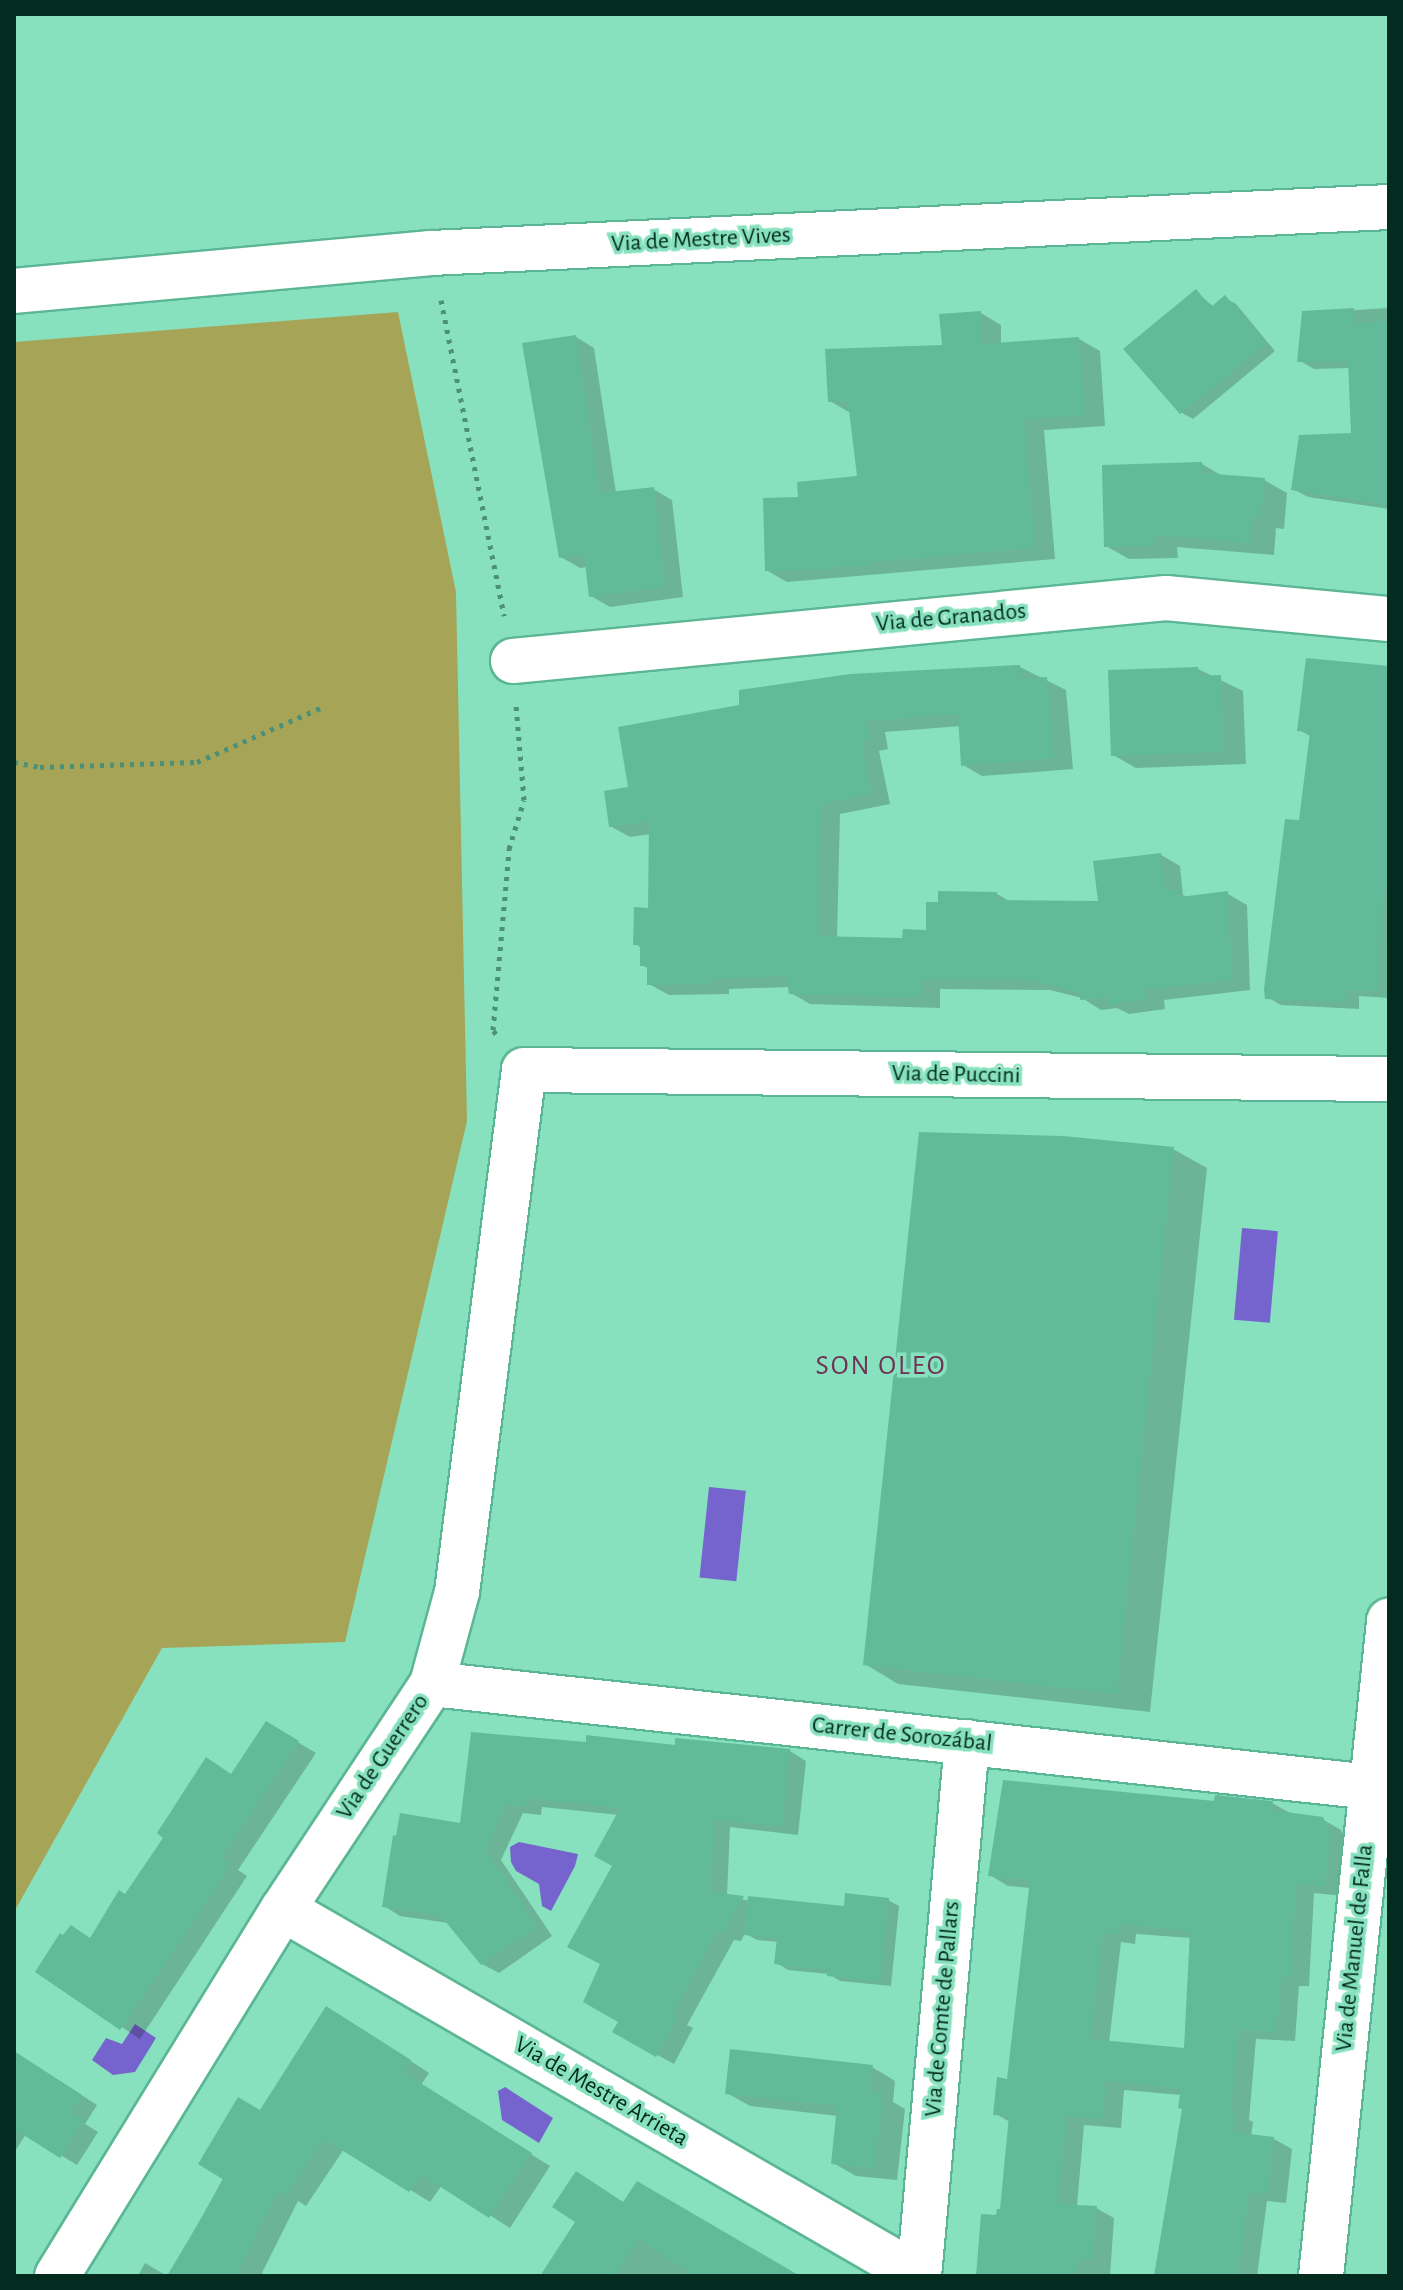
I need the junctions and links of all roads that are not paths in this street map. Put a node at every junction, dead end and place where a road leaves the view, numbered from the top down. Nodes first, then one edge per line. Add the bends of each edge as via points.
1 (1389, 207) edge
2 (14, 291) edge
3 (1389, 619) edge
4 (513, 661) dead end
5 (524, 1070) joint
6 (1389, 1079) edge
7 (1389, 1621) edge
8 (432, 1684) junction
9 (967, 1742) junction
10 (1371, 1787) junction
11 (283, 1909) junction
12 (57, 2276) edge
13 (919, 2276) edge
14 (1321, 2276) edge

1 - 2 street, Via de Mestre Vives via 431,253
3 - 4 street, Via de Granados via 1166,598
5 - 6 street, Via de Puccini
5 - 8 street, Via de Guerrero via 457,1592
7 - 10 street, Via de Manuel de Falla
8 - 9 street, Carrer de Sorozábal
8 - 11 street, Via de Guerrero
9 - 10 street, Carrer de Sorozábal
9 - 13 street, Via de Comte de Pallars
10 - 14 street, Via de Manuel de Falla
11 - 12 street, Via de Guerrero
11 - 13 street, Via de Mestre Arrieta

